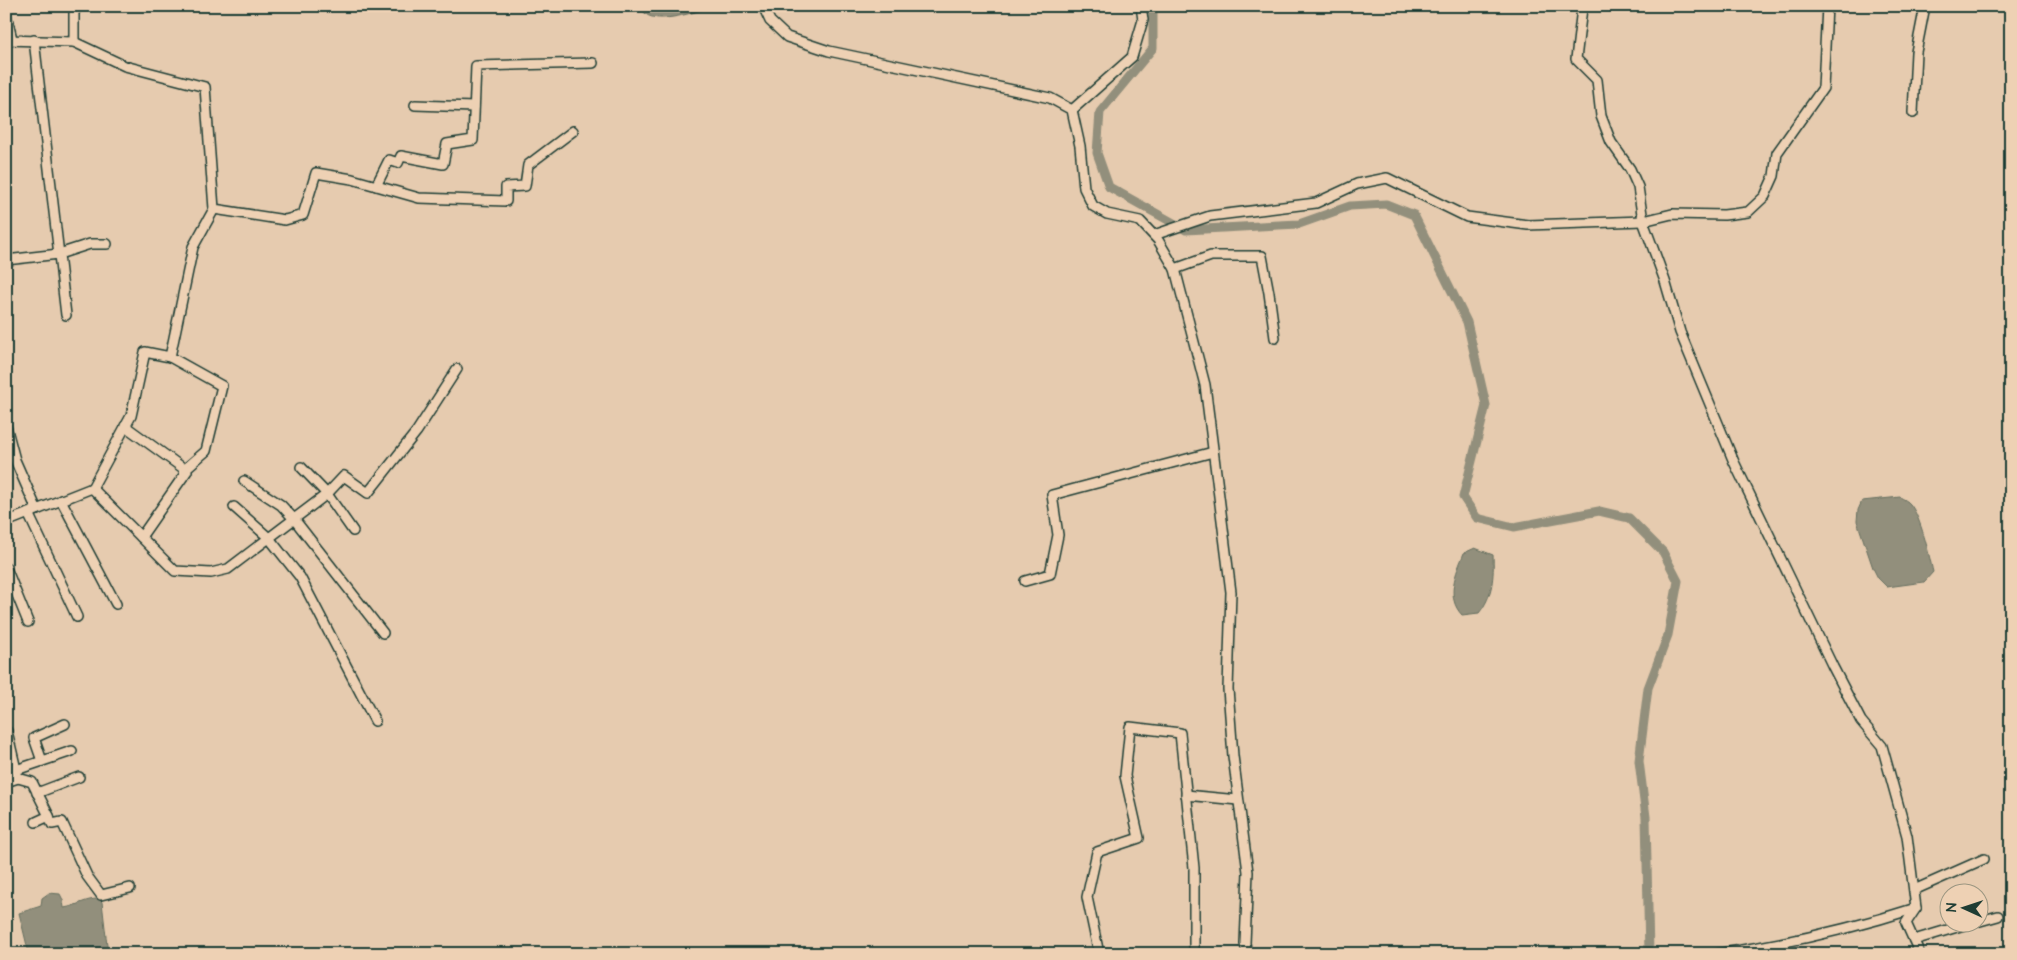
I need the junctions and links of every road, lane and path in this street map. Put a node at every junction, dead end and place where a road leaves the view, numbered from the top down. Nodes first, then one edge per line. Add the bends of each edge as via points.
1 (77, 6) edge
2 (763, 6) edge
3 (1141, 6) edge
4 (1827, 6) edge
5 (1925, 6) edge
6 (1582, 8) dead end
7 (6, 14) edge
8 (9, 40) edge
9 (34, 40) junction
10 (74, 42) junction
11 (593, 63) dead end
12 (414, 105) dead end
13 (474, 107) junction
14 (1072, 110) junction
15 (1913, 112) dead end
16 (573, 131) dead end
17 (376, 186) junction
18 (214, 209) junction
19 (1643, 222) junction
20 (1156, 234) junction
21 (107, 244) dead end
22 (59, 254) junction
23 (6, 260) edge
24 (1175, 269) junction
25 (66, 315) dead end
26 (1275, 338) dead end
27 (170, 356) junction
28 (457, 369) dead end
29 (6, 426) edge
30 (125, 426) junction
31 (1213, 452) junction
32 (301, 467) dead end
33 (184, 470) junction
34 (244, 481) dead end
35 (92, 488) junction
36 (326, 494) junction
37 (61, 500) junction
38 (234, 507) dead end
39 (32, 511) junction
40 (294, 519) junction
41 (6, 522) edge
42 (353, 531) dead end
43 (141, 537) junction
44 (269, 538) junction
45 (6, 568) edge
46 (1024, 581) dead end
47 (116, 604) dead end
48 (77, 617) dead end
49 (28, 622) dead end
50 (383, 633) dead end
51 (375, 721) dead end
52 (65, 724) dead end
53 (6, 731) edge
54 (72, 751) dead end
55 (42, 761) junction
56 (17, 774) junction
57 (79, 777) dead end
58 (6, 782) edge
59 (37, 793) junction
60 (1186, 795) junction
61 (1238, 800) junction
62 (49, 816) junction
63 (36, 822) dead end
64 (1984, 859) dead end
65 (130, 888) dead end
66 (1914, 890) junction
67 (1916, 908) junction
68 (1998, 916) dead end
69 (1990, 918) edge
70 (1941, 932) edge
71 (1914, 940) junction
72 (1099, 954) edge
73 (1194, 954) edge
74 (1247, 954) edge
75 (1717, 954) edge
76 (1920, 954) edge

1 - 10 street
2 - 14 street via 770,21 787,38 830,51 1050,98
3 - 14 street via 1143,20 1132,58
4 - 19 street via 1823,88 1777,153 1774,176 1765,196 1748,212 1672,214
5 - 15 street via 1916,52
6 - 19 street via 1576,59 1598,80 1601,116 1611,142 1630,169 1638,188
7 - 8 street
8 - 9 street
9 - 10 street
9 - 22 street
10 - 18 street via 125,66 205,87
11 - 13 street via 476,66
12 - 13 street
13 - 17 street via 473,140 447,144 443,164 401,156 398,163 389,160
14 - 20 street via 1084,188 1092,206 1107,214 1140,222
16 - 17 street via 528,165 525,186 506,187 506,201 419,198
17 - 18 street via 316,173 303,215 285,220
18 - 27 street via 193,247
19 - 20 street via 1528,225 1467,217 1387,178 1357,184 1316,203 1210,216
19 - 66 street via 1683,340 1742,479 1861,721 1882,746 1907,836
20 - 24 street
21 - 22 street via 90,244
22 - 23 street
22 - 25 street
24 - 26 street via 1211,256 1262,256
24 - 31 street via 1205,385
27 - 30 street via 145,352 131,416
27 - 33 street via 222,386 206,452
28 - 36 street via 417,431 368,493 344,476
29 - 39 street
30 - 33 street
30 - 35 street
31 - 46 street via 1052,495 1058,535 1050,574
31 - 61 street via 1231,592 1228,689
32 - 36 street
33 - 43 street via 187,471
34 - 40 street via 281,505
35 - 37 street
35 - 43 street
36 - 40 street
36 - 42 street
37 - 39 street
37 - 47 street
38 - 44 street
39 - 41 street
39 - 48 street
40 - 44 street
40 - 50 street
43 - 44 street via 175,571 211,573 228,569
44 - 51 street via 300,576
45 - 49 street
52 - 55 street via 34,738
53 - 56 street
54 - 55 street
55 - 56 street
56 - 58 street
56 - 59 street via 32,782
57 - 59 street
59 - 62 street
60 - 61 street
60 - 72 street via 1180,733 1130,727 1125,776 1139,838 1097,852 1087,897
60 - 73 street via 1194,868
61 - 74 street via 1248,872
62 - 63 street
62 - 65 street via 52,824 62,822 87,876 101,895
64 - 66 street
66 - 67 street
67 - 71 street via 1906,924
67 - 75 street via 1777,945
68 - 69 street
70 - 71 street
71 - 76 street

